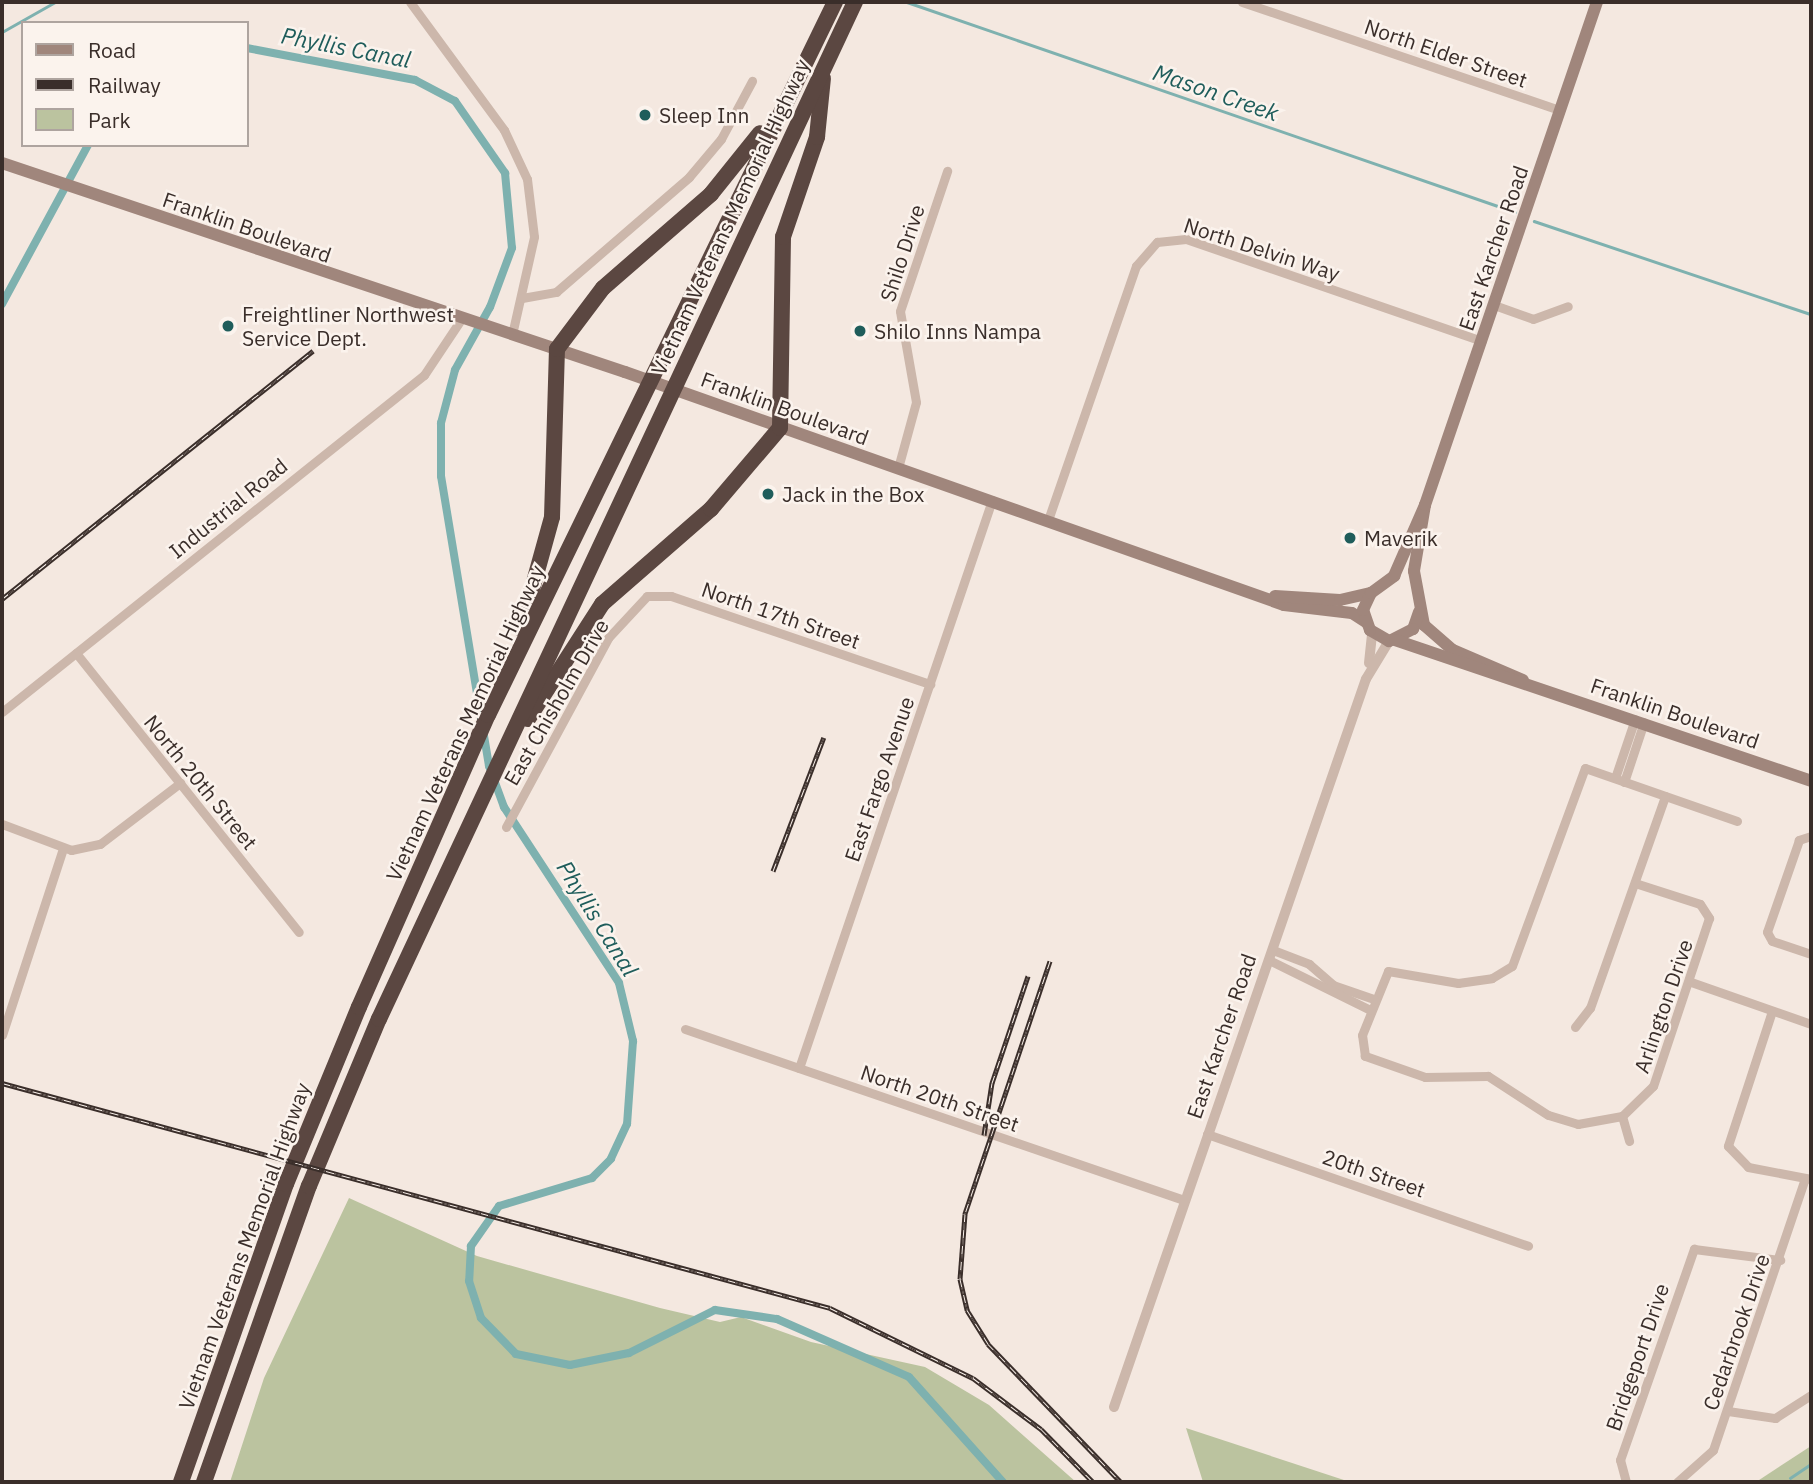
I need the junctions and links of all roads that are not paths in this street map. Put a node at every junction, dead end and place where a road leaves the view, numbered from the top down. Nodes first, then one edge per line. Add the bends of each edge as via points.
1 (410, 2) edge
2 (834, 2) edge
3 (855, 2) edge
4 (1242, 2) edge
5 (1597, 2) edge
6 (824, 64) junction
7 (752, 81) dead end
8 (1560, 110) junction
9 (2, 163) edge
10 (947, 171) dead end
11 (522, 298) junction
12 (1494, 305) junction
13 (1568, 306) dead end
14 (467, 321) junction
15 (512, 335) junction
16 (1482, 341) junction
17 (557, 349) junction
18 (780, 428) junction
19 (898, 468) junction
20 (992, 500) junction
21 (1425, 505) junction
22 (1048, 520) junction
23 (1387, 583) junction
24 (1371, 593) junction
25 (1275, 596) junction
26 (1417, 606) junction
27 (628, 615) joint
28 (1369, 627) junction
29 (1392, 641) junction
30 (76, 653) junction
31 (1366, 679) junction
32 (1526, 682) junction
33 (930, 684) junction
34 (2, 712) edge
35 (488, 715) junction
36 (1640, 721) junction
37 (503, 761) junction
38 (1620, 780) junction
39 (1811, 780) edge
40 (180, 783) junction
41 (1665, 796) junction
42 (1737, 821) dead end
43 (2, 824) edge
44 (506, 827) dead end
45 (1811, 836) edge
46 (63, 848) junction
47 (1635, 883) junction
48 (299, 932) dead end
49 (1811, 954) edge
50 (1271, 955) junction
51 (1690, 982) junction
52 (1374, 999) junction
53 (1370, 1010) junction
54 (1772, 1011) junction
55 (1811, 1024) edge
56 (1576, 1027) dead end
57 (685, 1029) dead end
58 (2, 1035) edge
59 (799, 1068) junction
60 (1622, 1116) junction
61 (1207, 1134) junction
62 (1629, 1142) dead end
63 (1808, 1179) edge
64 (1184, 1199) junction
65 (1528, 1246) dead end
66 (1780, 1260) junction
67 (1811, 1395) edge
68 (1114, 1407) dead end
69 (1728, 1411) junction
70 (181, 1482) edge
71 (204, 1482) edge
72 (1626, 1482) edge
73 (1678, 1482) edge

1 - 11 street via 504,130 527,178 534,237
2 - 17 highway via 752,147 679,225 603,288
2 - 35 highway, Vietnam Veterans Memorial Highway
3 - 6 highway, Vietnam Veterans Memorial Highway
4 - 8 street, North Elder Street
5 - 8 main road, East Karcher Road
6 - 18 highway via 817,137 783,237
6 - 37 highway, Vietnam Veterans Memorial Highway
7 - 11 street via 721,139 689,177 556,292
8 - 12 main road, East Karcher Road
9 - 14 main road, Franklin Boulevard
10 - 19 street, Shilo Drive via 900,312 916,402
11 - 15 street
12 - 13 street via 1532,319 1556,316
12 - 16 main road, East Karcher Road
14 - 15 main road, Franklin Boulevard
14 - 30 street, Industrial Road via 424,374
15 - 17 main road, Franklin Boulevard
16 - 21 main road, East Karcher Road
16 - 22 street, North Delvin Way via 1186,239 1157,242 1136,266
17 - 18 main road, Franklin Boulevard
17 - 35 highway via 552,517
18 - 19 main road, Franklin Boulevard
18 - 37 highway via 711,509 602,604
19 - 20 main road, Franklin Boulevard
20 - 22 main road, Franklin Boulevard
20 - 33 street, East Fargo Avenue
21 - 23 main road
21 - 26 main road via 1414,561
22 - 25 main road, Franklin Boulevard
23 - 24 main road
23 - 26 main road via 1401,585
24 - 25 main road, Franklin Boulevard via 1340,600
24 - 28 main road
25 - 28 main road, Franklin Boulevard via 1284,604 1352,613
26 - 29 main road via 1413,629
26 - 32 main road, Franklin Boulevard via 1440,642
27 - 33 street, North 17th Street via 641,600 662,594
27 - 44 street, East Chisholm Drive via 608,638
28 - 29 main road
28 - 31 street
29 - 31 street
29 - 32 main road, Franklin Boulevard
30 - 34 street, Industrial Road
30 - 40 street, North 20th Street
31 - 50 street, East Karcher Road
32 - 36 main road, Franklin Boulevard
33 - 59 street, East Fargo Avenue
35 - 70 highway, Vietnam Veterans Memorial Highway via 303,1140
36 - 38 street
36 - 39 main road, Franklin Boulevard
37 - 71 highway, Vietnam Veterans Memorial Highway via 433,901 323,1149
38 - 41 street
38 - 52 street via 1585,768 1512,966 1492,978 1458,983 1394,968 1382,976
40 - 46 street via 100,844
40 - 48 street, North 20th Street
41 - 42 street
41 - 47 street
43 - 46 street
45 - 49 street via 1799,840 1767,932 1772,941
46 - 58 street
47 - 51 street, Arlington Drive via 1708,912
47 - 56 street via 1590,1008
50 - 52 street via 1309,964 1333,985
50 - 53 street
50 - 61 street, East Karcher Road
51 - 54 street
51 - 60 street, Arlington Drive via 1653,1086
52 - 53 street
53 - 60 street via 1360,1048 1374,1062 1425,1077 1488,1076 1548,1115 1578,1124
54 - 55 street
54 - 63 street via 1728,1146 1748,1167
57 - 59 street, North 20th Street
59 - 64 street, North 20th Street
60 - 62 street
61 - 64 street, East Karcher Road
61 - 65 street, 20th Street
63 - 66 street, Cedarbrook Drive
64 - 68 street, East Karcher Road
66 - 69 street, Cedarbrook Drive
66 - 72 street, Bridgeport Drive via 1699,1247 1620,1460
67 - 69 street via 1775,1418
69 - 73 street, Cedarbrook Drive via 1713,1450

